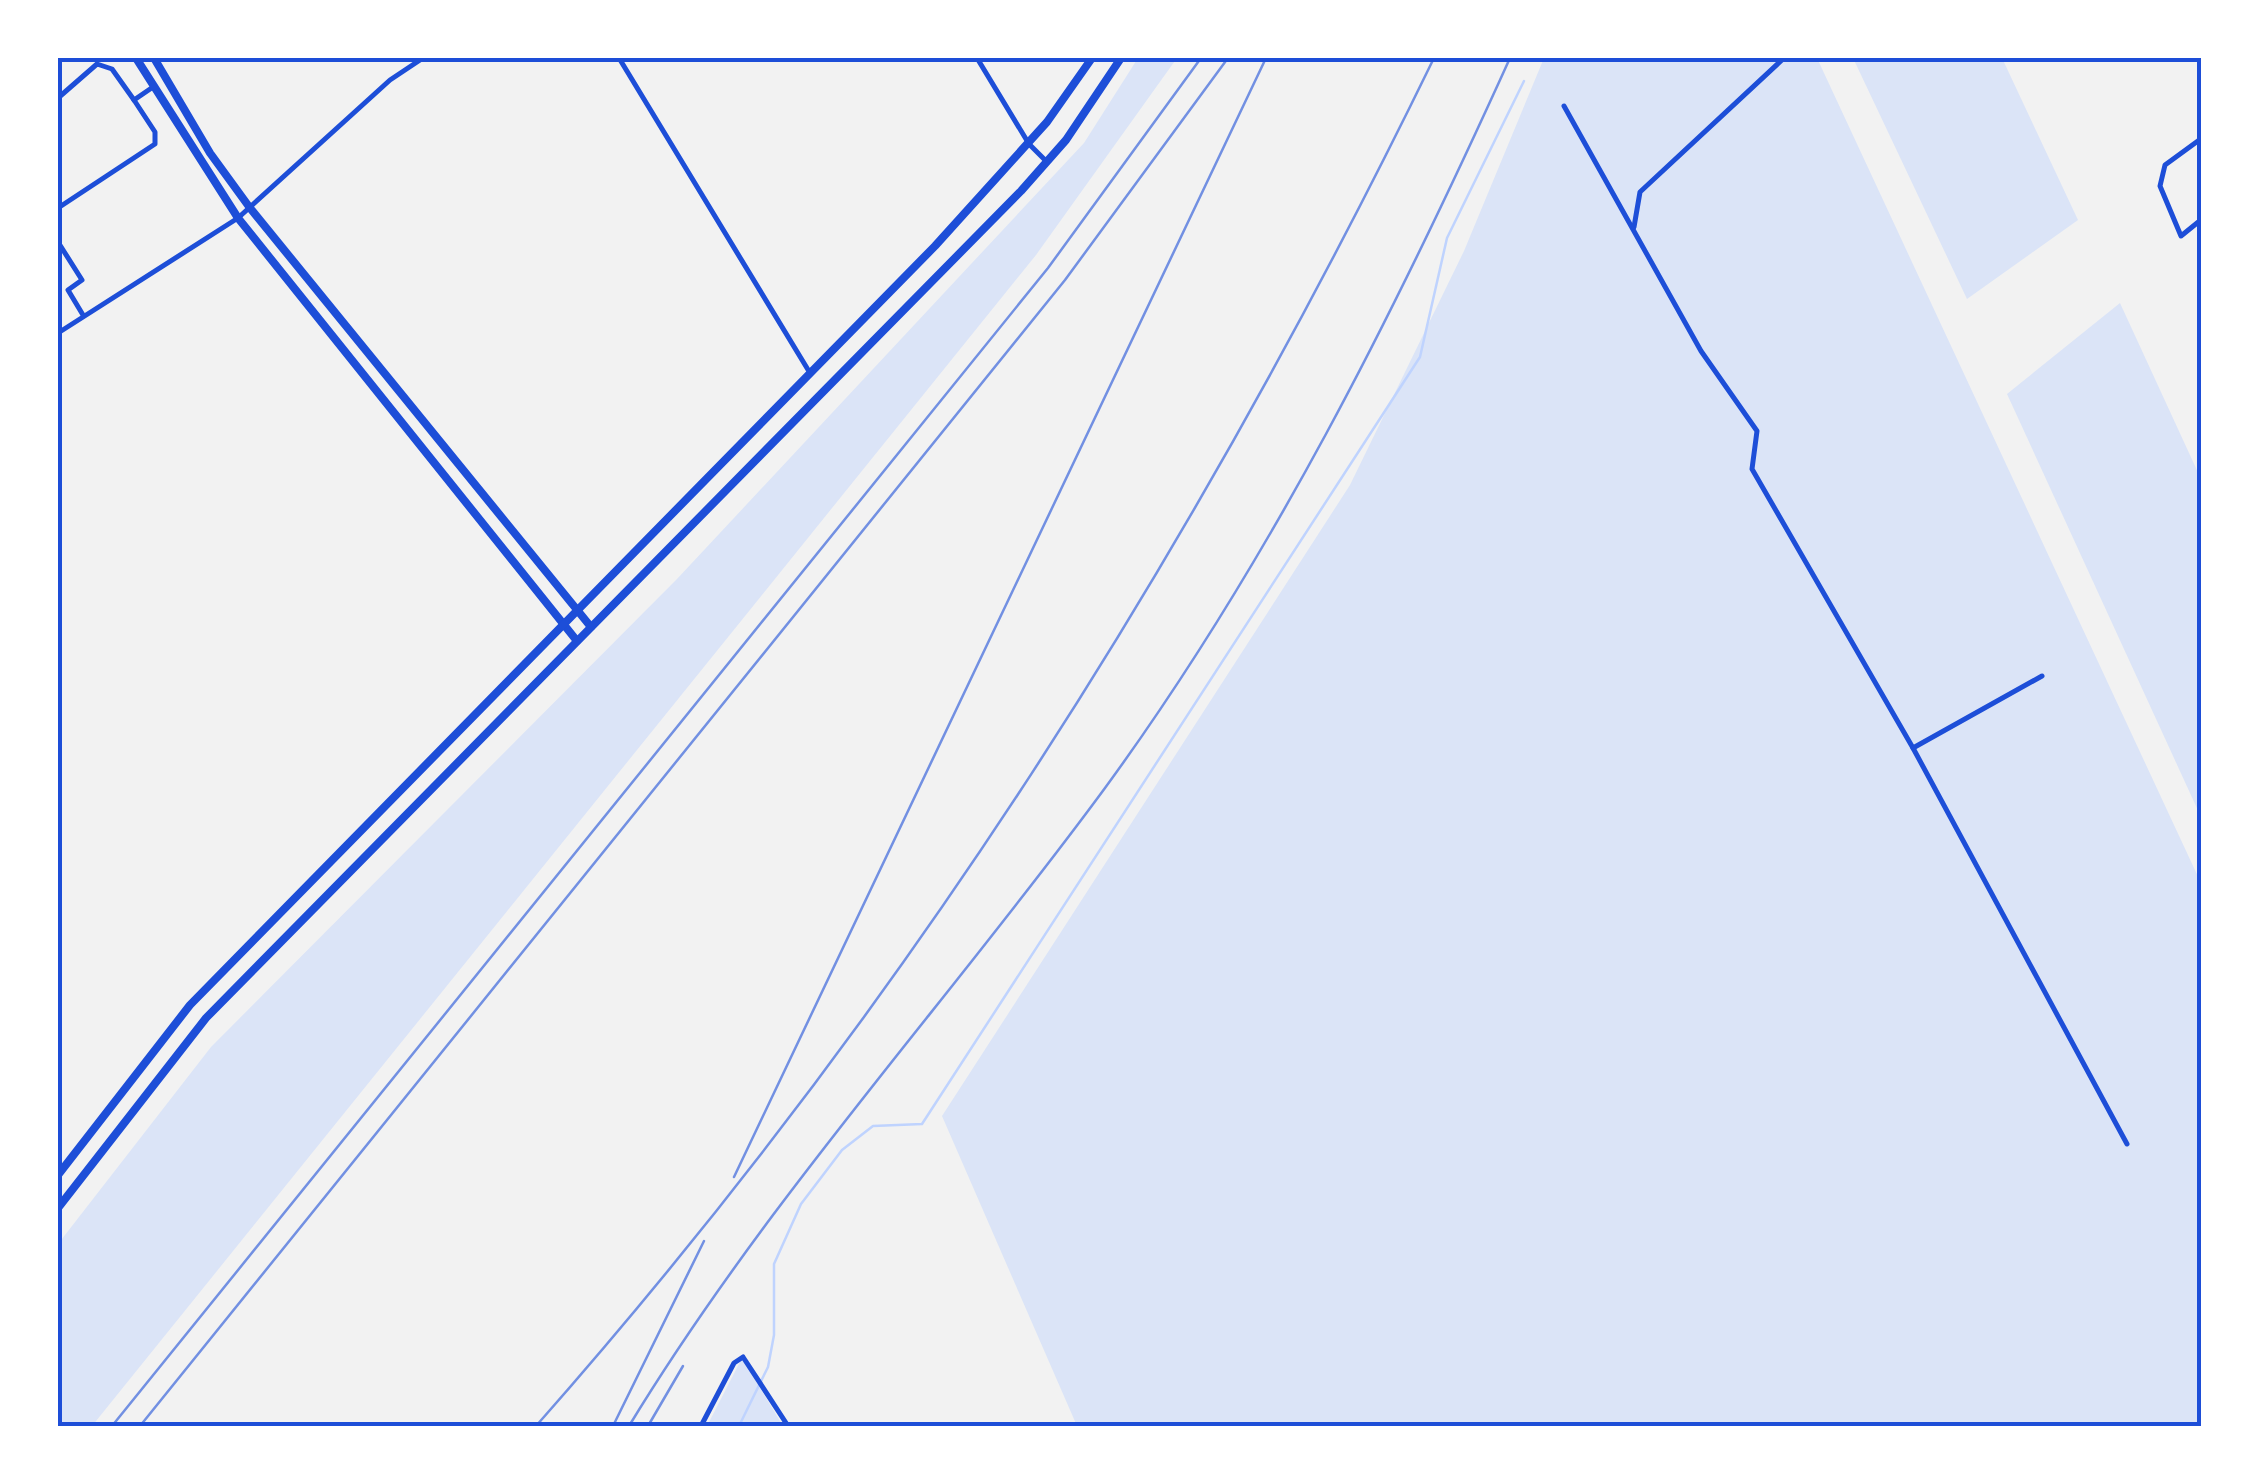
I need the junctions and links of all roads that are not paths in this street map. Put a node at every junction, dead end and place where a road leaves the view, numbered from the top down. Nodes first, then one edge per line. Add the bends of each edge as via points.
1 (136, 58) edge
2 (154, 58) edge
3 (423, 58) edge
4 (619, 58) edge
5 (977, 58) edge
6 (1092, 58) edge
7 (1121, 58) edge
8 (1784, 58) edge
9 (152, 87) junction
10 (58, 98) edge
11 (134, 100) junction
12 (1564, 106) dead end
13 (2202, 138) edge
14 (1029, 144) junction
15 (1046, 162) junction
16 (58, 208) edge
17 (250, 208) junction
18 (238, 218) junction
19 (2202, 220) edge
20 (1633, 230) junction
21 (58, 242) edge
22 (84, 316) junction
23 (58, 333) edge
24 (810, 373) junction
25 (577, 610) junction
26 (563, 624) junction
27 (591, 627) junction
28 (578, 641) junction
29 (2042, 676) dead end
30 (1913, 748) junction
31 (2127, 1144) dead end
32 (58, 1175) edge
33 (58, 1208) edge
34 (701, 1426) edge
35 (788, 1426) edge

1 - 9 main road
2 - 17 main road
3 - 17 street
4 - 24 street
5 - 14 street
6 - 14 main road
7 - 15 main road
8 - 20 street via 1640,192
9 - 11 street
9 - 18 main road
10 - 11 street via 104,63
11 - 16 street via 155,144
12 - 20 street
13 - 19 street via 2165,165 2160,186 2181,236
14 - 15 street
14 - 24 main road
15 - 27 main road
17 - 18 street
17 - 25 main road
18 - 22 street
18 - 26 main road
20 - 30 street via 1700,351 1757,431 1752,469
21 - 22 street via 82,280 68,290
22 - 23 street
24 - 25 main road
25 - 26 main road
25 - 27 main road
26 - 28 main road
26 - 32 main road via 190,1006
27 - 28 main road
28 - 33 main road via 206,1018
29 - 30 street
30 - 31 street
34 - 35 street via 739,1357

